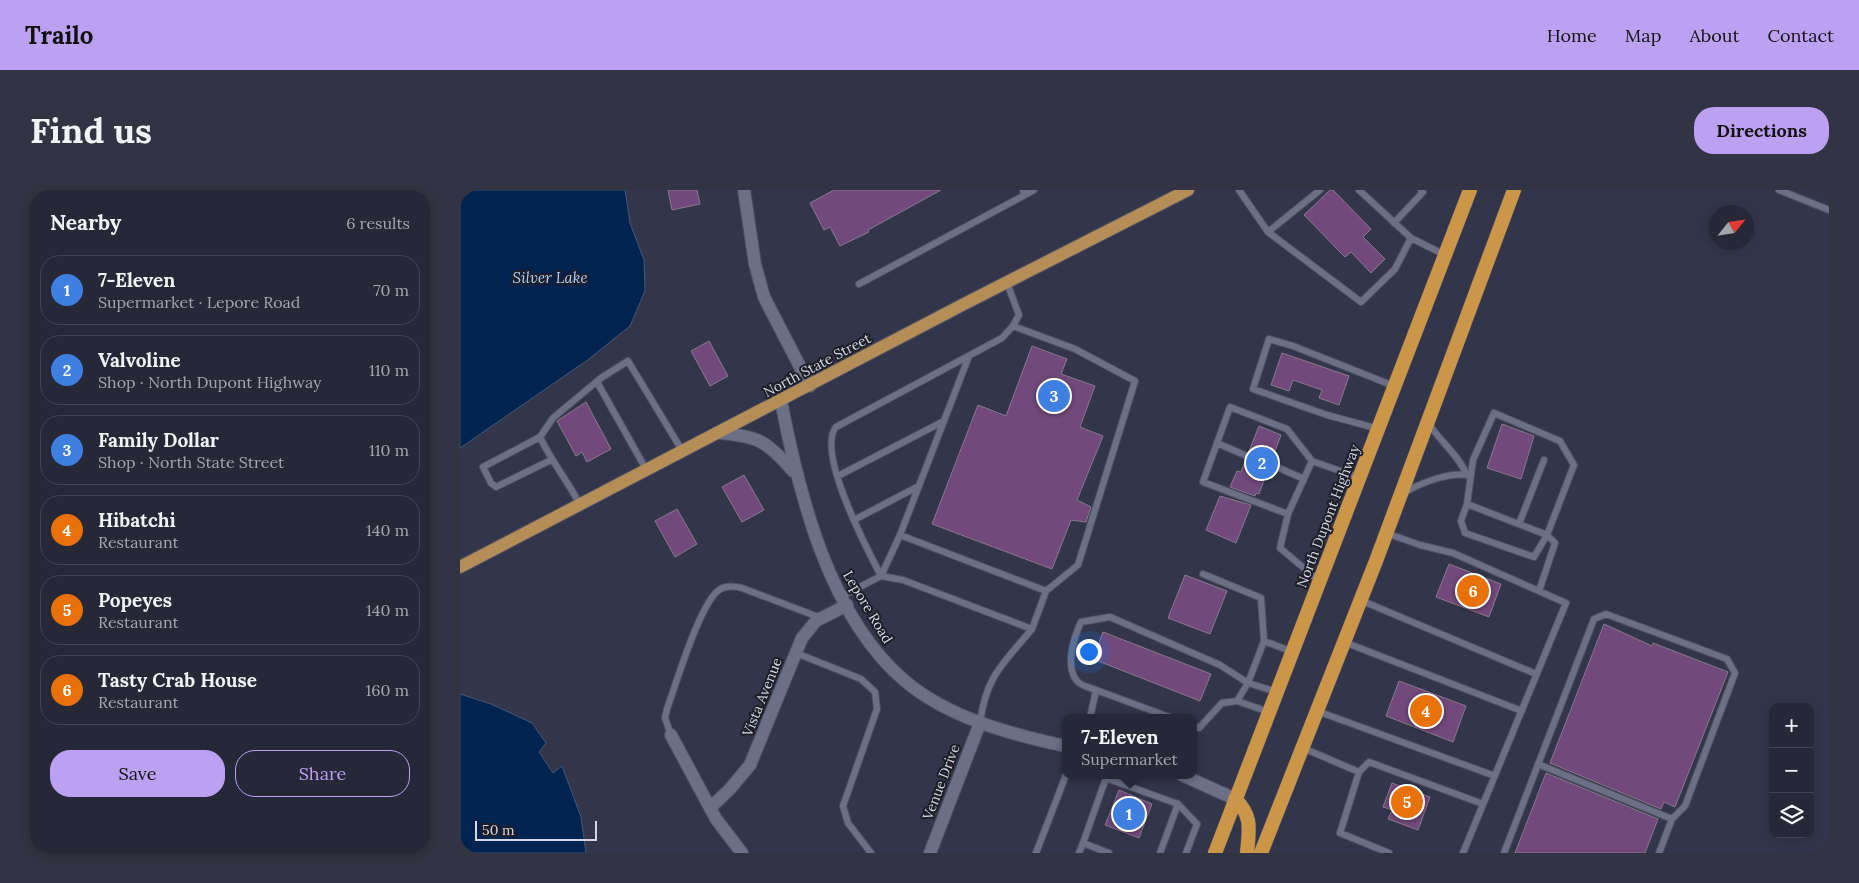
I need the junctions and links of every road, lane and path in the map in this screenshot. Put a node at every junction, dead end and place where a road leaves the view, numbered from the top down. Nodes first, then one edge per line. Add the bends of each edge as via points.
1 (744, 190) edge
2 (1034, 190) edge
3 (1188, 190) edge
4 (1239, 190) edge
5 (1320, 190) edge
6 (1359, 190) edge
7 (1422, 190) edge
8 (1470, 190) edge
9 (1513, 190) edge
10 (1779, 190) edge
11 (1024, 192) edge
12 (1829, 210) edge
13 (1394, 223) junction
14 (1268, 232) junction
15 (1411, 238) junction
16 (1446, 255) junction
17 (1007, 283) junction
18 (859, 284) dead end
19 (1013, 326) junction
20 (969, 356) junction
21 (597, 382) junction
22 (810, 386) junction
23 (1395, 386) junction
24 (780, 401) junction
25 (944, 422) junction
26 (1428, 422) junction
27 (1378, 429) junction
28 (718, 433) junction
29 (540, 437) junction
30 (1217, 443) junction
31 (683, 452) junction
32 (1247, 456) dead end
33 (551, 460) junction
34 (1544, 460) dead end
35 (1312, 461) junction
36 (1270, 464) dead end
37 (647, 471) junction
38 (795, 473) junction
39 (1468, 475) junction
40 (838, 476) junction
41 (1360, 478) junction
42 (1304, 480) junction
43 (919, 486) junction
44 (1400, 496) junction
45 (1467, 504) junction
46 (580, 505) junction
47 (1288, 514) junction
48 (854, 520) junction
49 (1519, 524) junction
50 (1386, 533) junction
51 (900, 535) junction
52 (1547, 535) junction
53 (460, 567) edge
54 (1204, 574) dead end
55 (881, 576) junction
56 (1320, 582) junction
57 (1046, 591) junction
58 (1539, 591) junction
59 (1360, 600) junction
60 (845, 601) junction
61 (820, 618) junction
62 (1032, 629) junction
63 (1264, 641) junction
64 (1344, 642) junction
65 (1293, 652) junction
66 (796, 653) junction
67 (1536, 674) junction
68 (1248, 683) junction
69 (1096, 690) junction
70 (1277, 692) junction
71 (1237, 701) junction
72 (1317, 711) junction
73 (1522, 711) junction
74 (1269, 712) junction
75 (1091, 714) edge
76 (1161, 714) edge
77 (980, 723) junction
78 (1197, 727) edge
79 (671, 734) joint
80 (1062, 745) edge
81 (1302, 748) junction
82 (1538, 764) junction
83 (1359, 772) junction
84 (1495, 776) junction
85 (1064, 779) edge
86 (1106, 779) edge
87 (1115, 779) edge
88 (1191, 779) edge
89 (1235, 799) junction
90 (1178, 804) junction
91 (1483, 804) junction
92 (710, 808) junction
93 (1672, 819) junction
94 (1083, 843) junction
95 (742, 853) edge
96 (871, 853) edge
97 (930, 853) edge
98 (1036, 853) edge
99 (1078, 853) edge
100 (1110, 853) edge
101 (1160, 853) edge
102 (1186, 853) edge
103 (1215, 853) edge
104 (1247, 853) edge
105 (1261, 853) edge
106 (1389, 853) edge
107 (1463, 853) edge
108 (1504, 853) edge
109 (1659, 853) edge

1 - 22 street via 755,264 764,297
2 - 11 lane
3 - 17 main road, North State Street
4 - 14 lane
5 - 14 lane
6 - 13 lane
7 - 13 lane
8 - 16 highway, North Dupont Highway
9 - 26 highway
10 - 12 lane
11 - 18 lane
13 - 15 lane
14 - 15 lane via 1361,302 1395,269
15 - 16 lane
16 - 23 highway, North Dupont Highway
17 - 19 lane via 1020,314
17 - 22 main road, North State Street
19 - 20 lane via 1002,338
19 - 57 lane via 1075,349 1135,381 1078,564
20 - 25 lane
20 - 40 lane via 836,427 831,434 830,451
21 - 29 lane via 553,418
21 - 31 lane via 628,361
21 - 37 lane
22 - 24 main road, North State Street
23 - 27 highway, North Dupont Highway
23 - 27 lane via 1269,339 1252,389 1327,416
24 - 28 main road, North State Street
24 - 38 street, Lepore Road
25 - 40 lane
25 - 43 lane
26 - 39 lane via 1438,439 1463,464
26 - 44 highway
27 - 41 highway, North Dupont Highway
28 - 31 main road, North State Street
28 - 38 street via 752,437 764,443 774,449
29 - 33 lane
29 - 33 lane via 483,467 491,484 496,487
30 - 32 lane
30 - 35 lane via 1230,407 1287,429
30 - 47 lane via 1203,482
31 - 37 main road, North State Street
33 - 46 lane via 569,483
34 - 49 lane
35 - 41 lane
35 - 42 lane
36 - 42 lane
37 - 46 main road, North State Street
38 - 60 street, Lepore Road via 814,533
39 - 44 lane via 1431,480
39 - 45 lane
39 - 52 lane via 1494,413 1560,441 1574,465
40 - 48 lane
41 - 56 highway, North Dupont Highway
42 - 47 lane
43 - 48 lane
43 - 51 lane
44 - 50 highway
45 - 49 lane
45 - 52 lane via 1461,521 1465,533 1534,557
46 - 53 main road, North State Street
47 - 56 lane via 1280,548
48 - 55 lane
49 - 52 lane
50 - 58 lane via 1453,553
50 - 59 highway
51 - 55 lane
51 - 57 lane
52 - 58 lane via 1555,543
54 - 63 lane via 1261,598
55 - 60 lane
55 - 62 lane via 903,580
56 - 65 highway, North Dupont Highway
57 - 62 lane
58 - 67 lane via 1566,603
59 - 64 highway
59 - 67 lane
60 - 61 street, Vista Avenue
60 - 77 street, Lepore Road via 875,649 905,681 940,704
61 - 66 street, Vista Avenue via 808,629
61 - 79 lane via 742,588 733,586 720,590 707,604 666,709 665,718
62 - 77 lane via 992,678
63 - 65 lane
63 - 68 lane
64 - 72 highway
64 - 73 lane
65 - 70 highway, North Dupont Highway
66 - 92 street, Vista Avenue via 750,765
66 - 96 lane via 862,679 876,692 877,710 843,806 848,824
67 - 73 lane
68 - 69 lane via 1220,665 1110,617 1081,622 1075,635 1072,672 1078,683
68 - 70 lane
68 - 71 lane
69 - 75 lane
69 - 76 lane
70 - 74 highway, North Dupont Highway
71 - 74 lane
71 - 78 lane via 1222,703
72 - 81 highway
72 - 84 lane
73 - 84 lane
74 - 89 highway, North Dupont Highway
77 - 80 street, Lepore Road
77 - 97 street, Venue Drive
79 - 92 street
81 - 83 lane
81 - 105 highway
82 - 93 lane
82 - 93 lane via 1594,619 1606,614 1727,659 1735,673 1685,806
82 - 108 lane
83 - 91 lane via 1369,762
83 - 106 lane via 1340,833
84 - 91 lane
85 - 98 lane
86 - 94 lane
87 - 90 lane
88 - 89 street
89 - 103 highway, North Dupont Highway
89 - 104 highway via 1245,809 1249,824
90 - 101 lane
90 - 102 lane via 1197,824
91 - 107 lane
92 - 95 street
93 - 109 lane
94 - 99 lane
94 - 100 lane

